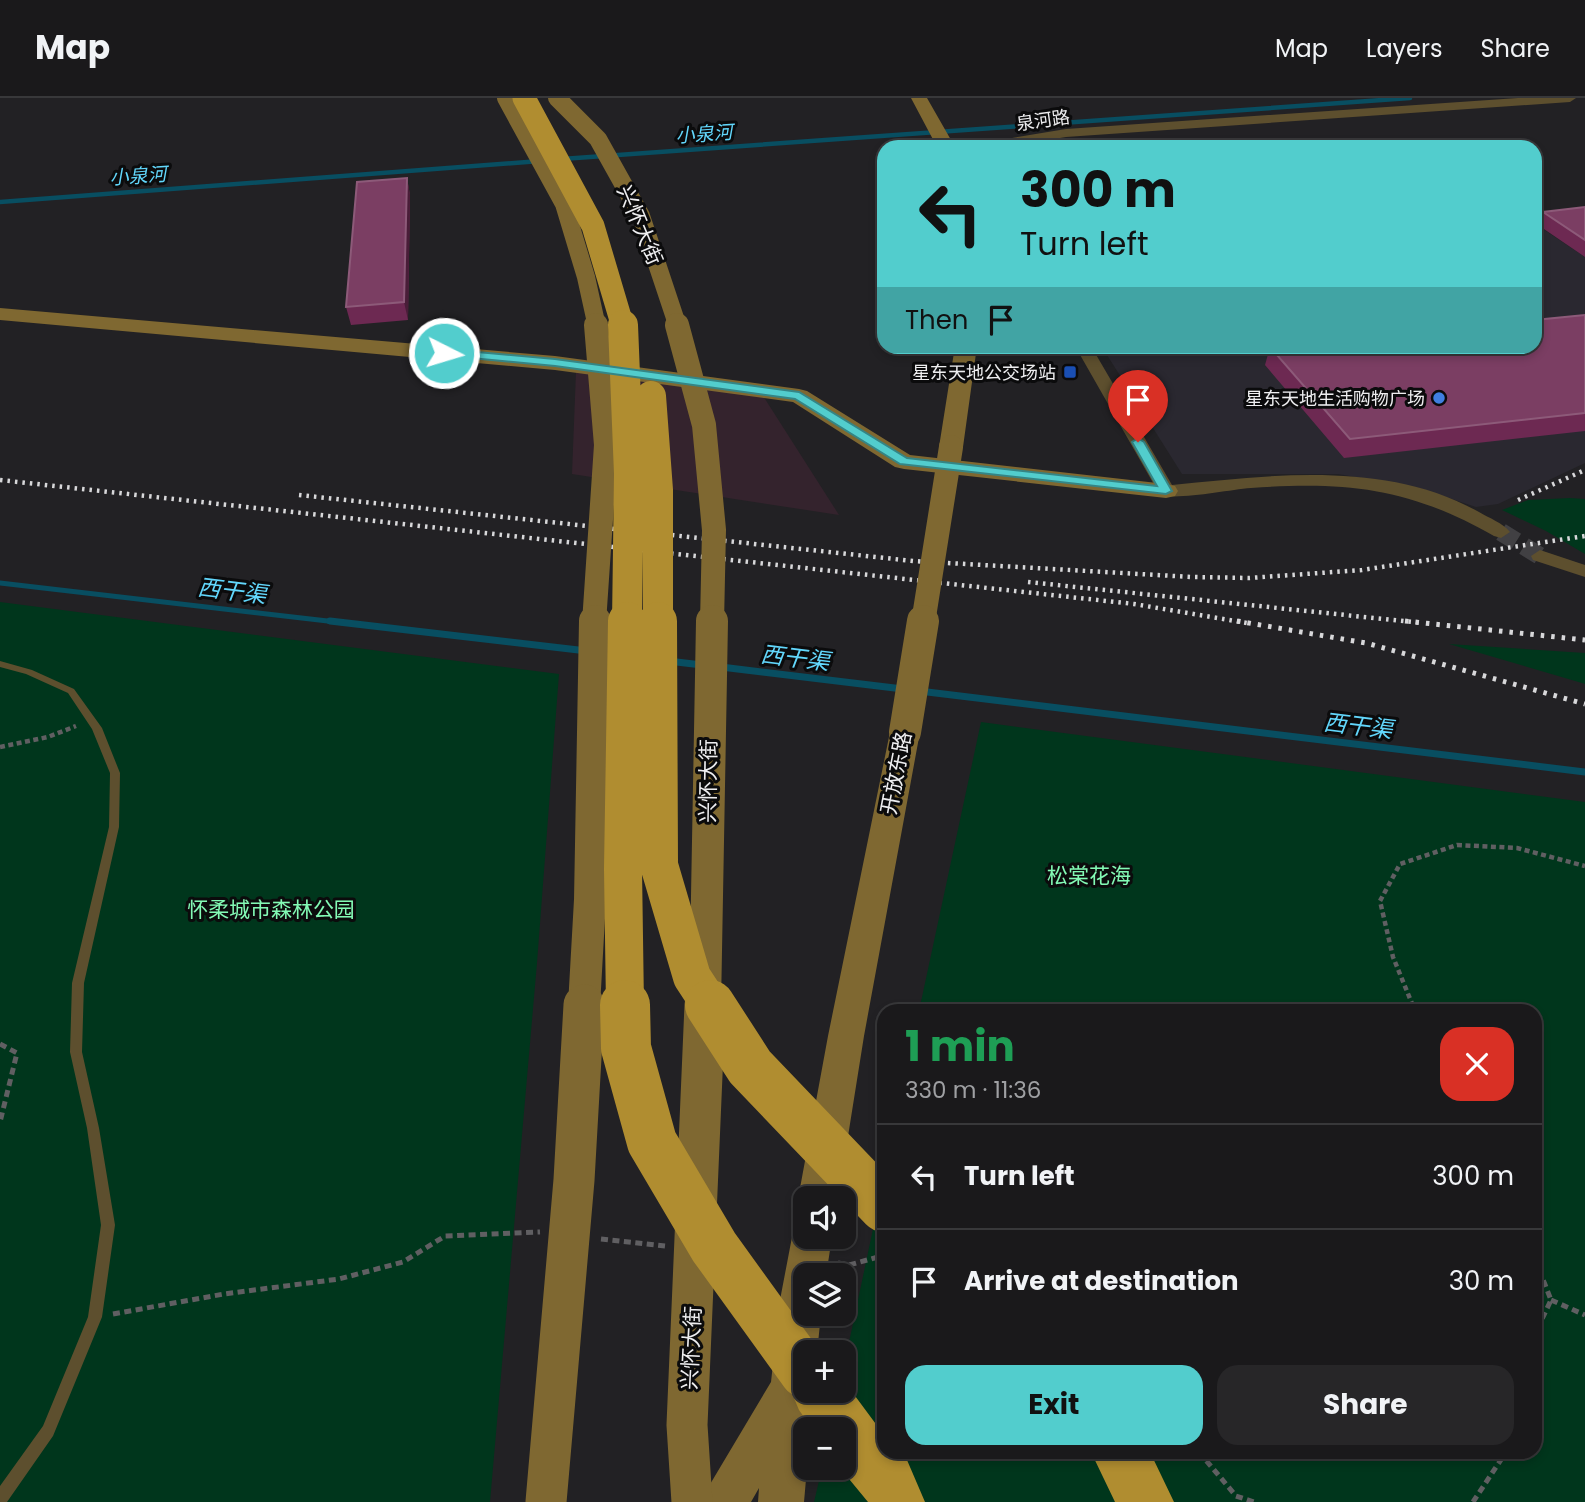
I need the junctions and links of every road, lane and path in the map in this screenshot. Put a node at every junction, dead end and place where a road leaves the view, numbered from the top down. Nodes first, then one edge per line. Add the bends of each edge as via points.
1 (506, 98) edge
2 (524, 98) edge
3 (545, 98) edge
4 (557, 98) edge
5 (919, 98) edge
6 (1570, 98) edge
7 (942, 140) edge
8 (1024, 140) edge
9 (0, 314) edge
10 (965, 354) edge
11 (1088, 354) edge
12 (1166, 491) junction
13 (1501, 532) tunnel mouth
14 (1540, 556) tunnel mouth
15 (1585, 571) edge
16 (0, 664) edge
17 (92, 720) junction
18 (0, 747) edge
19 (1585, 866) edge
20 (1412, 1004) edge
21 (0, 1044) edge
22 (0, 1122) edge
23 (820, 1186) edge
24 (877, 1199) edge
25 (543, 1233) dead end
26 (592, 1238) dead end
27 (671, 1247) dead end
28 (823, 1250) edge
29 (877, 1257) edge
30 (846, 1263) edge
31 (856, 1263) edge
32 (1542, 1277) edge
33 (1551, 1300) junction
34 (1585, 1315) edge
35 (95, 1317) junction
36 (1542, 1319) edge
37 (803, 1340) edge
38 (793, 1365) edge
39 (793, 1401) edge
40 (801, 1403) edge
41 (822, 1403) edge
42 (1123, 1459) edge
43 (1205, 1459) edge
44 (1501, 1459) edge
45 (0, 1499) edge
46 (546, 1502) edge
47 (692, 1502) edge
48 (725, 1502) edge
49 (781, 1502) edge
50 (898, 1502) edge
51 (1146, 1502) edge
52 (1254, 1502) edge
53 (1473, 1502) edge

1 - 46 main road, bridge via 564,204 586,276 599,339 606,445 593,646 588,928 574,1180
2 - 38 highway, bridge via 593,226 623,325 629,474 623,869 626,1048 652,1142 714,1247
3 - 24 highway, bridge via 613,220 645,318 658,490 659,865 692,977 750,1067
4 - 47 main road, 兴怀大街, bridge via 598,139 641,216 704,425 714,530 704,1044 687,1425
5 - 7 main road
6 - 8 street, 泉河路 via 1066,133
9 - 12 main road via 555,363 799,396 904,462
10 - 23 main road, 开放东路, bridge via 905,732
11 - 12 street
12 - 13 street via 1296,479 1365,482 1428,497 1478,516
14 - 15 street
16 - 17 lane via 71,691
17 - 18 path via 48,737
17 - 35 lane via 115,773 114,827 78,997 76,1052 108,1225
19 - 20 path via 1517,848 1458,845 1400,864 1380,901 1393,957
21 - 22 path via 17,1053
25 - 35 path via 445,1236 403,1262 340,1279
26 - 27 path
28 - 30 path
28 - 37 main road via 801,1300
29 - 31 path
32 - 33 path
33 - 34 path
33 - 36 path
35 - 45 lane via 48,1431
39 - 48 main road
40 - 49 main road
41 - 50 highway via 887,1480
42 - 51 highway
43 - 52 path via 1236,1496
44 - 53 path

